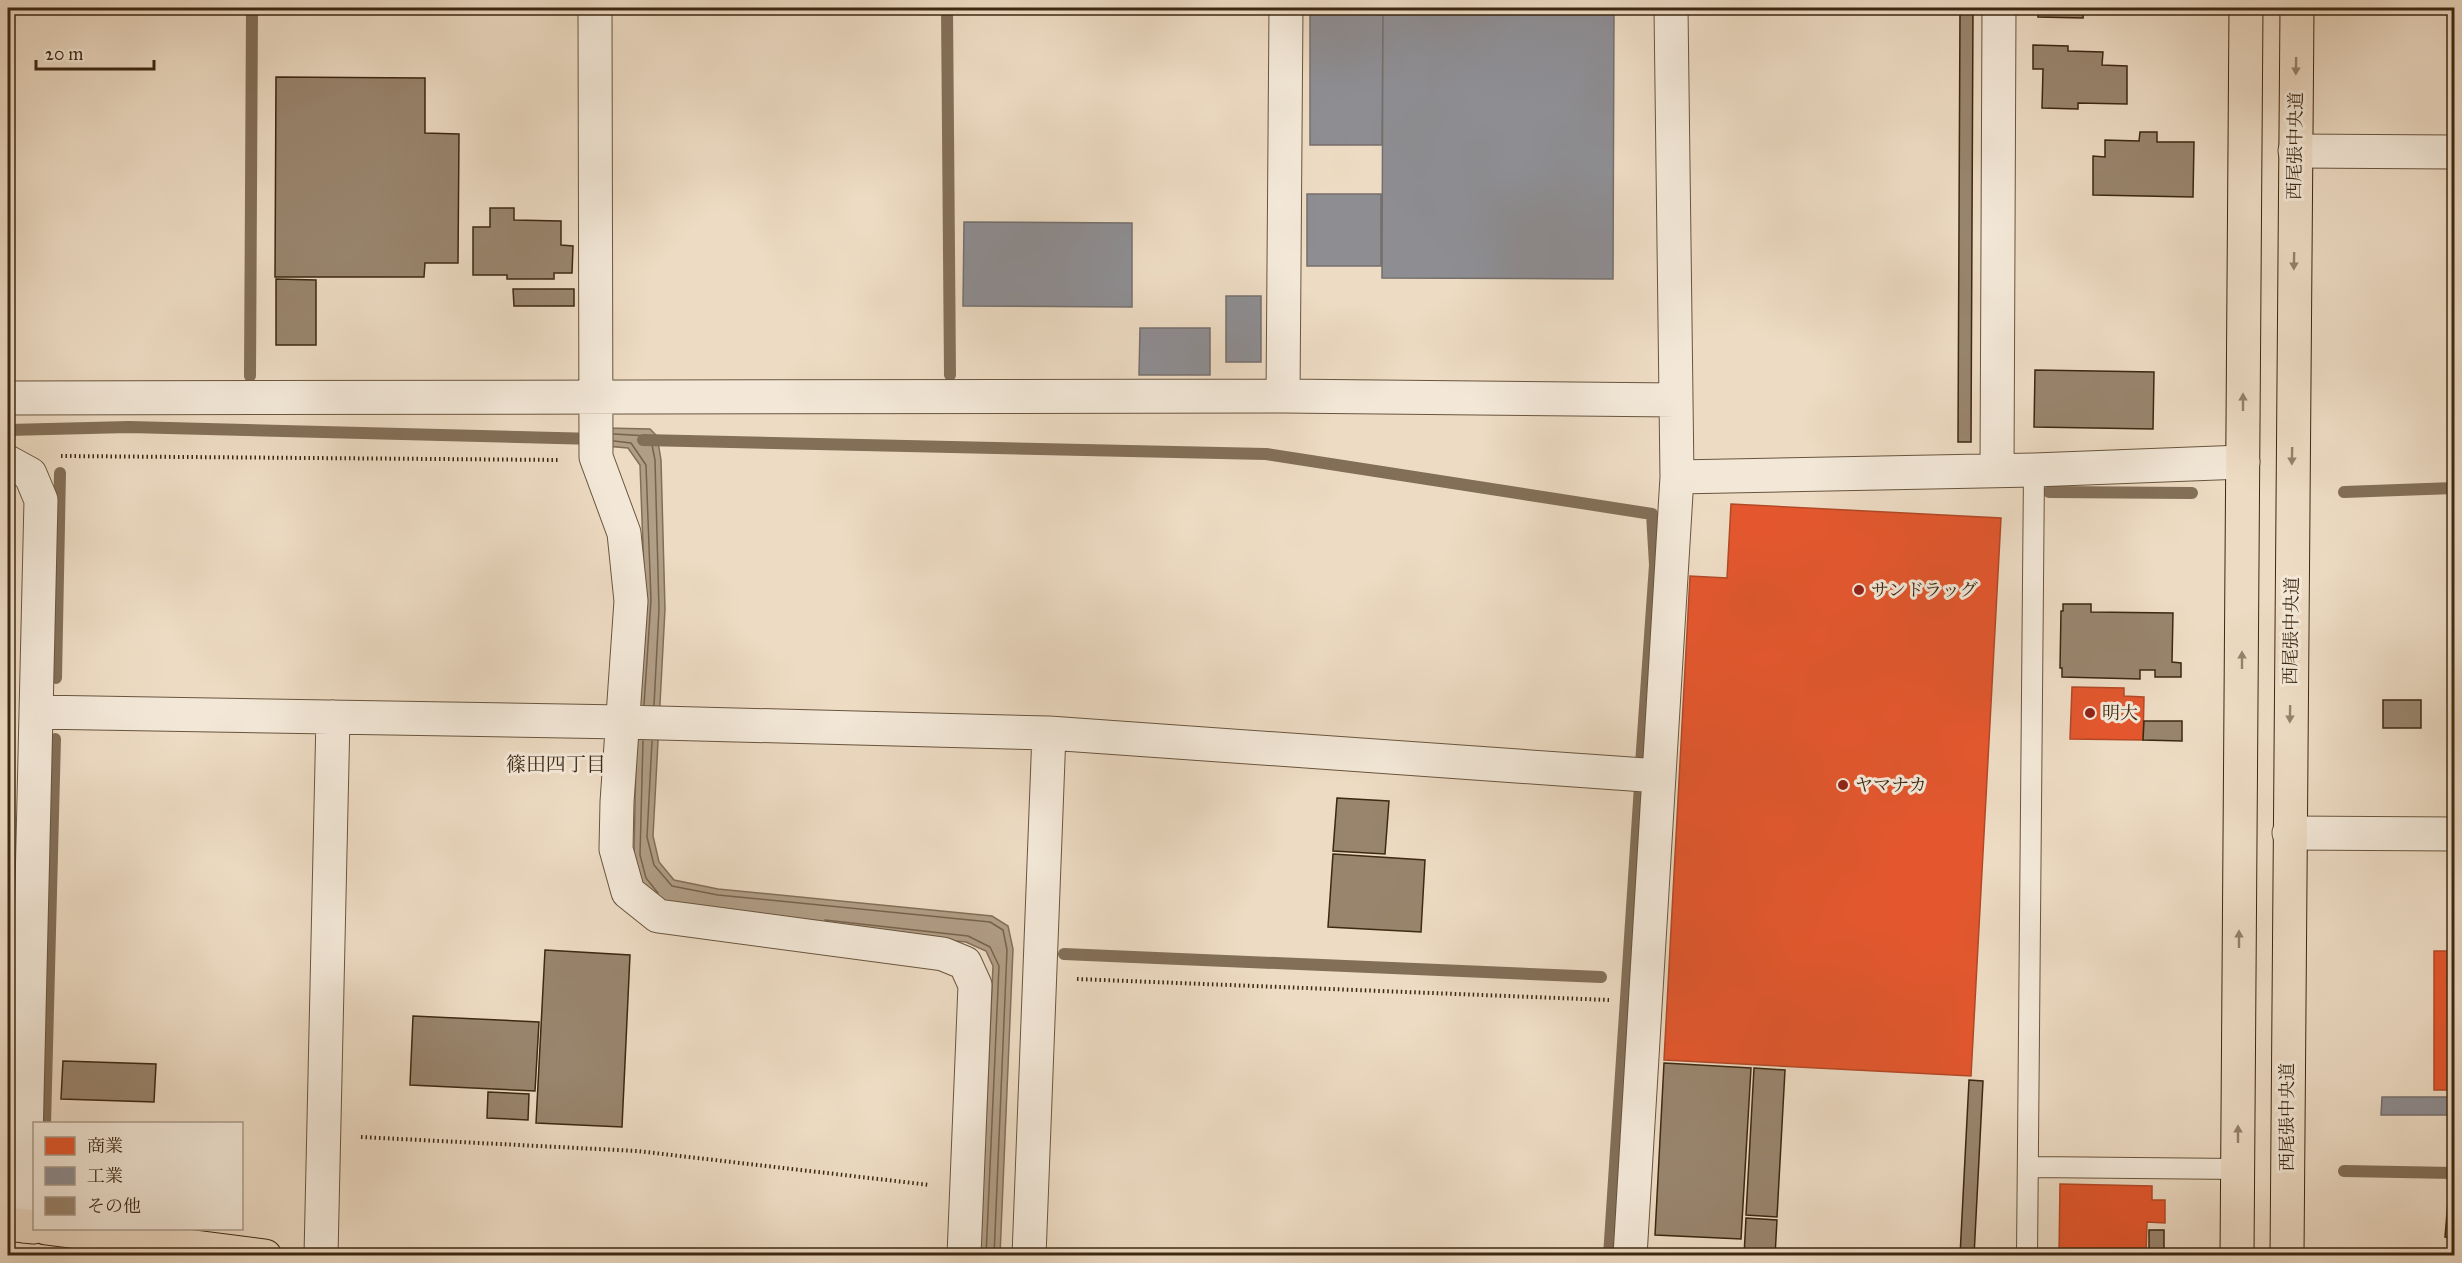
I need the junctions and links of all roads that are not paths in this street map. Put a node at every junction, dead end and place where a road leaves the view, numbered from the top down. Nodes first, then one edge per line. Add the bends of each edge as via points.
1 (596, 8) edge
2 (1287, 8) edge
3 (1671, 8) edge
4 (1999, 8) edge
5 (2246, 8) edge
6 (2297, 8) edge
7 (2295, 151) junction
8 (2454, 152) edge
9 (1283, 396) junction
10 (8, 398) edge
11 (1676, 400) junction
12 (595, 407) junction
13 (2243, 462) junction
14 (19, 468) edge
15 (1998, 470) junction
16 (2034, 470) junction
17 (1677, 477) junction
18 (36, 712) junction
19 (333, 717) junction
20 (628, 723) junction
21 (1049, 733) junction
22 (1659, 776) junction
23 (2289, 833) junction
24 (2454, 834) edge
25 (2028, 1167) junction
26 (2238, 1169) junction
27 (28, 1226) edge
28 (60, 1230) edge
29 (265, 1256) edge
30 (321, 1256) edge
31 (964, 1256) edge
32 (1029, 1256) edge
33 (1630, 1256) edge
34 (2027, 1256) edge
35 (2237, 1256) edge
36 (2287, 1256) edge

1 - 12 street
2 - 9 street
3 - 11 street
4 - 15 street
13 -> 5 main road
6 -> 7 main road, 西尾張中央道
7 - 8 street
7 -> 23 main road, 西尾張中央道
9 - 11 street
9 - 12 street
10 - 12 street
11 - 17 street
12 - 20 street via 597,457 624,533 630,589
13 - 16 street
26 -> 13 main road
14 - 18 street via 41,500
15 - 16 street
15 - 17 street
16 - 25 lane
17 - 22 street
18 - 19 street
18 - 27 street
19 - 20 street
19 - 30 street
20 - 21 street
20 - 31 street via 616,849 628,892 658,916 943,954 965,963 975,986
21 - 22 street
21 - 32 street
22 - 33 street
23 - 24 street
23 - 36 main road, 西尾張中央道
25 - 26 lane
25 - 34 lane
26 - 35 main road
28 - 29 main road

